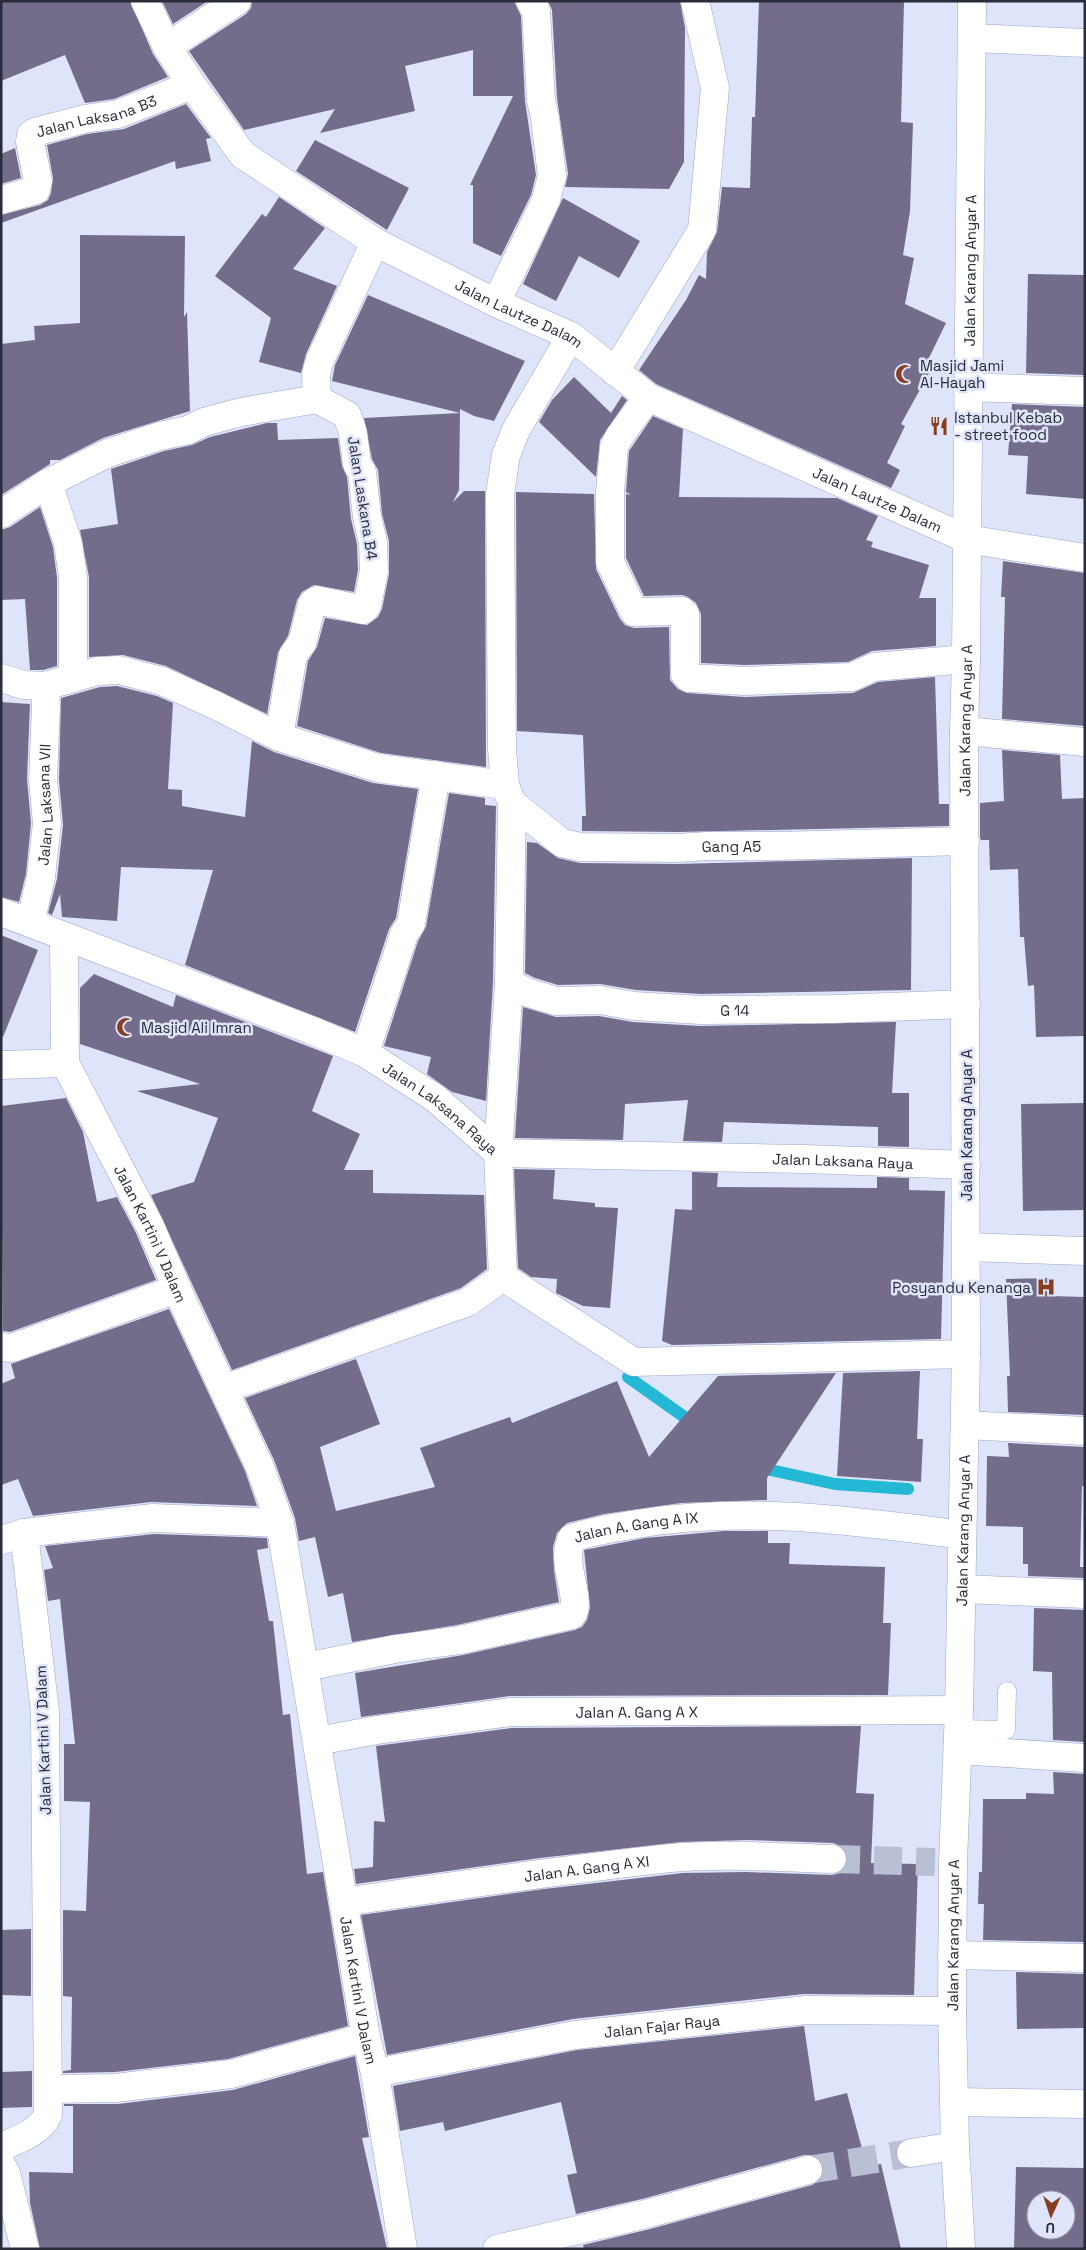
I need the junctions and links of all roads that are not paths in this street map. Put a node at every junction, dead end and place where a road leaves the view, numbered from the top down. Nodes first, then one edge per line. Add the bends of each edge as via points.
1 (145, 1) edge
2 (237, 1) edge
3 (530, 1) edge
4 (695, 1) edge
5 (972, 1) edge
6 (973, 38) junction
7 (1085, 43) edge
8 (168, 46) junction
9 (192, 85) junction
10 (1, 200) edge
11 (375, 242) junction
12 (496, 303) junction
13 (571, 336) junction
14 (615, 372) junction
15 (967, 387) junction
16 (1085, 391) edge
17 (648, 396) junction
18 (317, 399) junction
19 (48, 483) junction
20 (1, 514) edge
21 (967, 539) junction
22 (1085, 558) edge
23 (966, 659) junction
24 (1, 678) edge
25 (72, 678) junction
26 (45, 686) junction
27 (964, 731) junction
28 (279, 736) junction
29 (1085, 742) edge
30 (436, 775) junction
31 (509, 794) junction
32 (965, 841) junction
33 (1, 912) edge
34 (30, 923) junction
35 (64, 936) junction
36 (509, 983) junction
37 (966, 1004) junction
38 (365, 1053) junction
39 (65, 1063) junction
40 (1, 1066) edge
41 (498, 1153) junction
42 (966, 1165) junction
43 (966, 1247) junction
44 (1085, 1251) edge
45 (503, 1277) junction
46 (177, 1289) junction
47 (1, 1347) edge
48 (966, 1354) junction
49 (224, 1389) junction
50 (965, 1425) junction
51 (1085, 1431) edge
52 (280, 1523) junction
53 (962, 1535) junction
54 (13, 1537) edge
55 (962, 1589) junction
56 (1085, 1594) edge
57 (305, 1667) junction
58 (1007, 1691) dead end
59 (958, 1730) junction
60 (317, 1741) junction
61 (1085, 1758) edge
62 (832, 1859) tunnel mouth
63 (344, 1902) junction
64 (952, 1955) junction
65 (1085, 1958) edge
66 (952, 2011) junction
67 (366, 2037) junction
68 (375, 2073) junction
69 (49, 2089) junction
70 (954, 2102) junction
71 (1085, 2104) edge
72 (955, 2146) junction
73 (1, 2147) edge
74 (911, 2153) tunnel mouth
75 (1, 2164) edge
76 (808, 2170) tunnel mouth
77 (25, 2249) edge
78 (403, 2249) edge
79 (497, 2249) edge
80 (961, 2249) edge

1 - 8 street, Jalan Lautze Dalam
2 - 8 street
3 - 12 street via 536,11 541,100 552,176 546,200
4 - 14 street via 715,88 702,230
5 - 6 street, Jalan Karang Anyar A
6 - 7 street
6 - 15 street, Jalan Karang Anyar A
8 - 9 street, Jalan Lautze Dalam
9 - 10 street, Jalan Laksana B3 via 118,114 84,118 30,135 38,181 36,190
9 - 11 street, Jalan Lautze Dalam via 243,156
11 - 12 street, Jalan Lautze Dalam
11 - 18 street via 320,360 316,374
12 - 13 street, Jalan Lautze Dalam
13 - 14 street, Jalan Lautze Dalam
13 - 31 street via 516,430 501,475 502,739
14 - 17 street, Jalan Lautze Dalam
15 - 16 street
15 - 21 street, Jalan Karang Anyar A
17 - 21 street, Jalan Lautze Dalam
17 - 23 street via 614,447 610,562 634,612 685,614 685,674 689,678 852,677 874,667
18 - 19 street via 204,422 188,430 108,453
18 - 28 street, Jalan Laskana B4 via 347,415 350,422 356,459 362,472 373,542 374,572 365,609 317,600 310,607 302,643 293,655
19 - 20 street
19 - 25 street via 68,543 73,577
21 - 22 street, Jalan Lautze Dalam
21 - 23 street, Jalan Karang Anyar A
23 - 27 street, Jalan Karang Anyar A
24 - 26 street via 24,685
25 - 26 street
25 - 28 street via 97,670 120,670 153,679
26 - 34 street, Jalan Laksana VII via 43,780 47,823 42,878
27 - 29 street
27 - 32 street, Jalan Karang Anyar A
28 - 30 street via 378,768
30 - 31 street
30 - 38 street via 411,924 404,934
31 - 32 street, Gang A5 via 562,843 580,847
31 - 36 street
32 - 37 street, Jalan Karang Anyar A
33 - 34 street, Jalan Laksana Raya
34 - 35 street, Jalan Laksana Raya
35 - 38 street, Jalan Laksana Raya
35 - 39 street, Jalan Kartini V Dalam
36 - 37 street, G 14 via 556,1001 600,1000 634,1006 701,1010
36 - 41 street
37 - 42 street, Jalan Karang Anyar A
38 - 41 street, Jalan Laksana Raya via 435,1098
39 - 40 street
39 - 46 street, Jalan Kartini V Dalam via 145,1218
41 - 42 street, Jalan Laksana Raya
41 - 45 street
42 - 43 street, Jalan Karang Anyar A
43 - 44 street
43 - 48 street, Jalan Karang Anyar A
45 - 48 street via 634,1362
45 - 49 street via 468,1302
46 - 47 street via 12,1348
46 - 49 street, Jalan Kartini V Dalam
48 - 50 street, Jalan Karang Anyar A
49 - 52 street, Jalan Kartini V Dalam via 259,1465
50 - 51 street
50 - 53 street, Jalan Karang Anyar A
52 - 54 street, Jalan Kartini V Dalam via 154,1518
52 - 57 street, Jalan Kartini V Dalam
53 - 55 street, Jalan Karang Anyar A
53 - 57 street, Jalan A. Gang A IX via 832,1519 760,1515 672,1518 592,1531 572,1538 566,1553 575,1605 572,1615 460,1640
54 - 69 street, Jalan Kartini V Dalam via 45,1712
55 - 56 street
55 - 59 street, Jalan Karang Anyar A
57 - 60 street, Jalan Kartini V Dalam
58 - 59 lane via 1006,1730
59 - 60 street, Jalan A. Gang A X via 510,1712
59 - 61 street, Jalan A. Gang A X
59 - 64 street, Jalan Karang Anyar A via 944,1862
60 - 63 street, Jalan Kartini V Dalam
62 - 63 street, Jalan A. Gang A XI via 750,1856 661,1859 560,1870
63 - 67 street, Jalan Kartini V Dalam
64 - 65 street
64 - 66 street, Jalan Karang Anyar A
66 - 68 street, Jalan Fajar Raya via 806,2010 575,2035
66 - 70 street, Jalan Karang Anyar A
67 - 68 street, Jalan Kartini V Dalam
67 - 69 street via 231,2074 116,2088
68 - 78 street, Jalan Kartini V Dalam
69 - 73 street, Jalan Kartini V Dalam via 45,2122 34,2132
70 - 71 street
70 - 72 street, Jalan Karang Anyar A
72 - 74 street
72 - 80 street, Jalan Karang Anyar A
75 - 77 street
76 - 79 street

